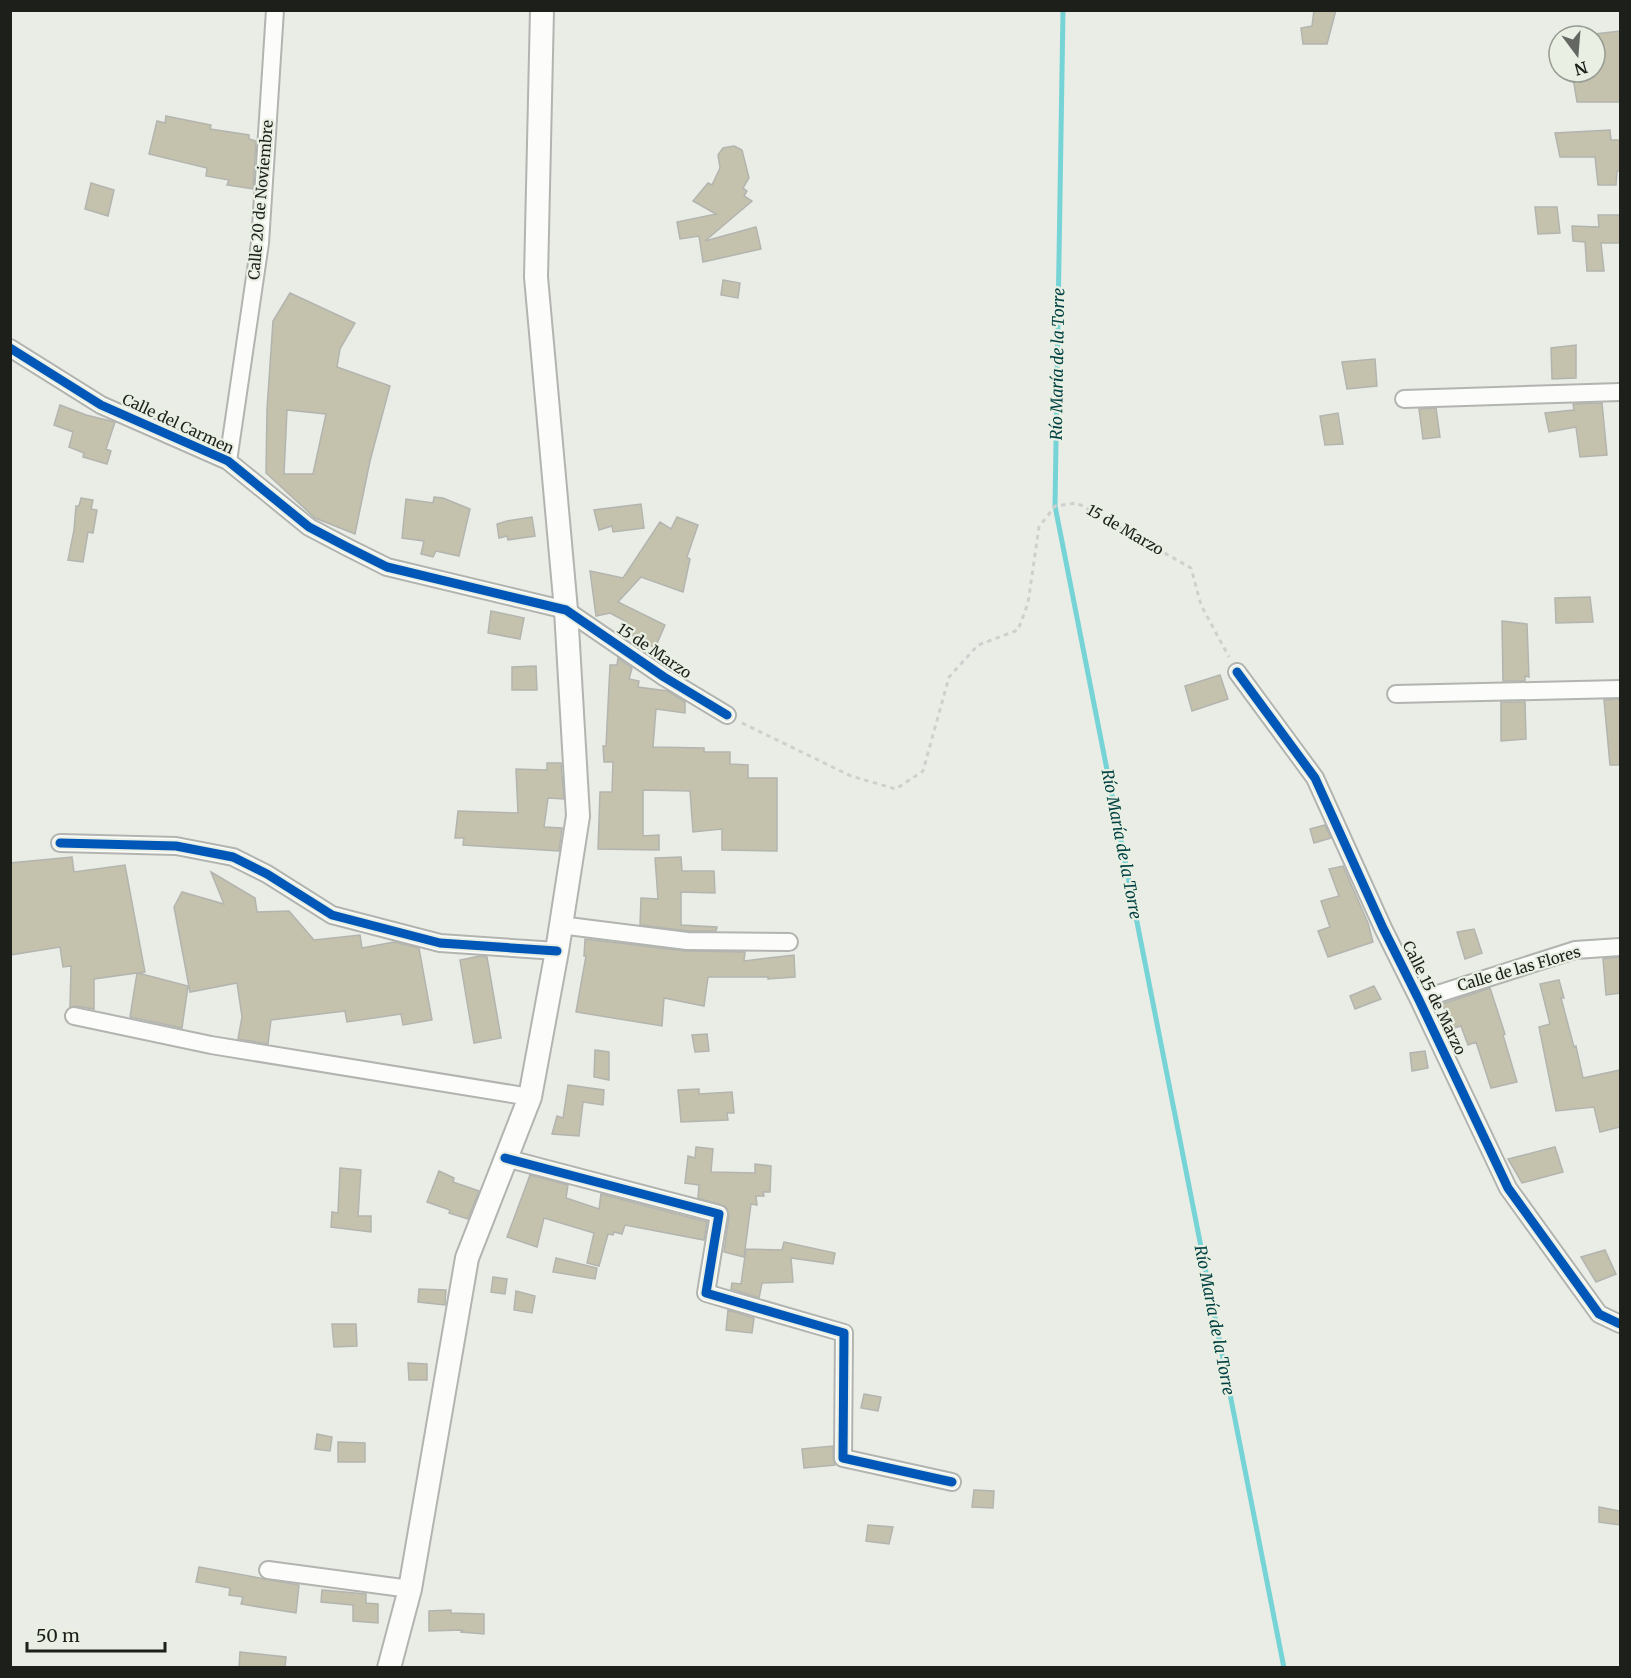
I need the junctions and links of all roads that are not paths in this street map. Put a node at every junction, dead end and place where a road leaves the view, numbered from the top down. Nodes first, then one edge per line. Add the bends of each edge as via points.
1 (275, 10) edge
2 (542, 10) edge
3 (10, 348) edge
4 (1620, 392) edge
5 (1404, 399) dead end
6 (228, 461) junction
7 (566, 610) junction
8 (1237, 672) road end
9 (1620, 689) edge
10 (1396, 694) dead end
11 (726, 715) road end
12 (60, 843) dead end
13 (560, 925) junction
14 (789, 942) dead end
15 (1620, 947) edge
16 (557, 951) junction
17 (1419, 1000) junction
18 (74, 1016) dead end
19 (530, 1096) junction
20 (506, 1158) junction
21 (1620, 1324) edge
22 (952, 1482) dead end
23 (268, 1570) dead end
24 (410, 1589) junction
25 (389, 1668) edge

1 - 6 street, Calle 20 de Noviembre via 260,243
2 - 7 main road via 536,277
3 - 6 street, Calle del Carmen via 101,405
4 - 5 street
6 - 7 street, Calle del Carmen via 309,527 387,567
7 - 11 street, 15 de Marzo
7 - 13 main road via 578,816
8 - 17 street, Calle 15 de Marzo via 1315,777
9 - 10 street
12 - 16 street via 176,846 233,857 332,915 440,943
13 - 14 street via 687,941
13 - 16 main road
15 - 17 street, Calle de las Flores via 1575,950
16 - 19 main road
17 - 21 street, Calle 15 de Marzo via 1508,1188 1599,1314
18 - 19 street via 211,1045
19 - 20 main road
20 - 22 street via 719,1214 706,1293 844,1333 843,1458
20 - 24 main road via 466,1258
23 - 24 street
24 - 25 main road

